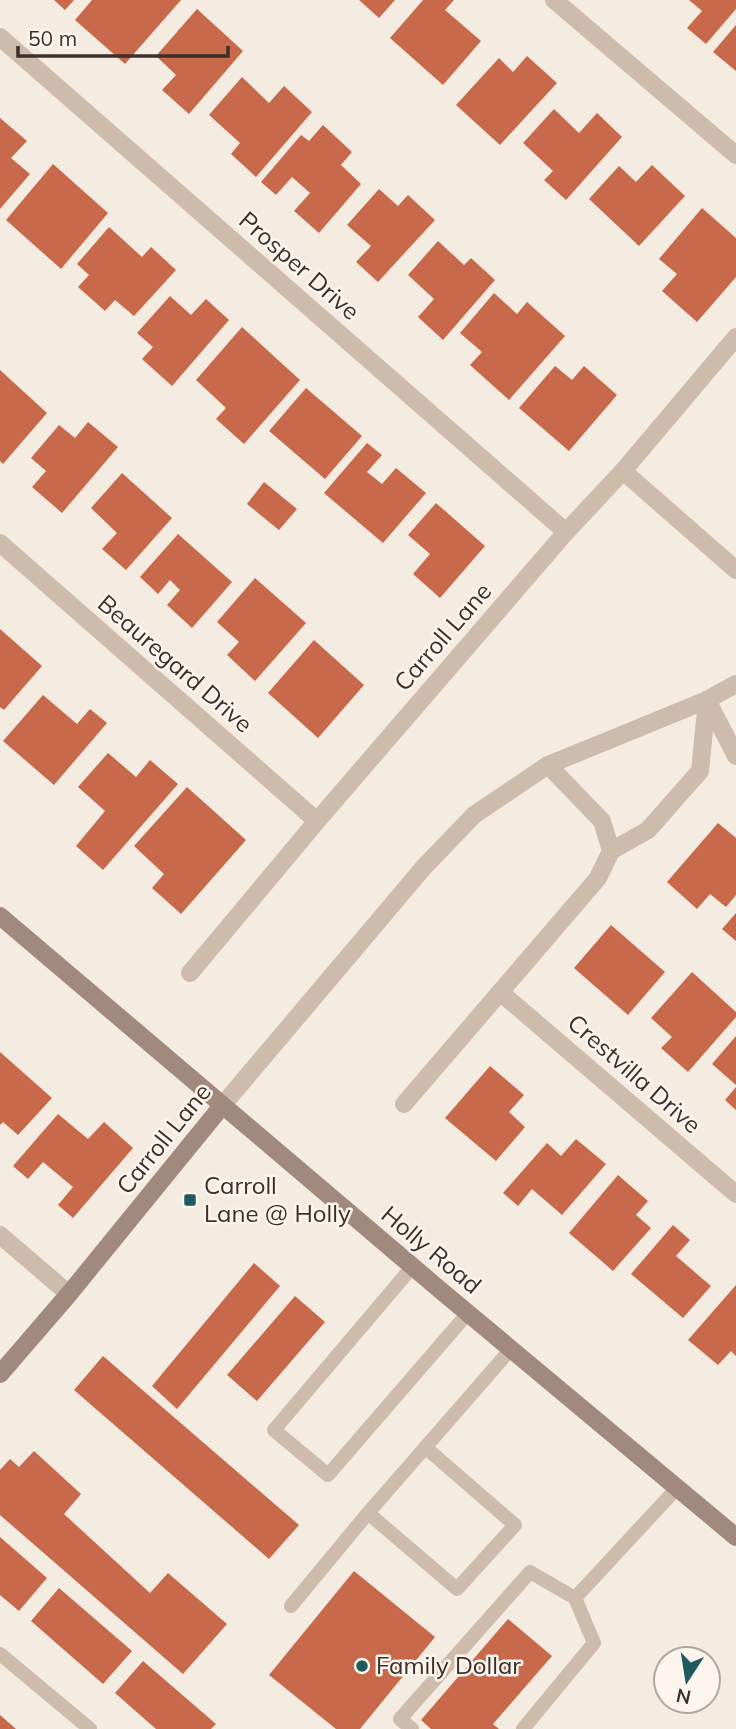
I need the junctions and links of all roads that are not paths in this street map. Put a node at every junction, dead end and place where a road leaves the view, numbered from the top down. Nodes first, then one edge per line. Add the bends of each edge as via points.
1 (554, 0) edge
2 (0, 37) edge
3 (736, 155) edge
4 (736, 337) edge
5 (623, 471) junction
6 (566, 532) junction
7 (0, 543) edge
8 (736, 570) edge
9 (736, 684) edge
10 (707, 700) junction
11 (736, 756) edge
12 (548, 765) junction
13 (317, 821) junction
14 (611, 851) junction
15 (0, 916) edge
16 (190, 973) dead end
17 (500, 992) junction
18 (404, 1104) dead end
19 (222, 1106) junction
20 (736, 1194) edge
21 (0, 1235) edge
22 (413, 1266) junction
23 (69, 1294) junction
24 (468, 1313) junction
25 (511, 1349) junction
26 (0, 1374) edge
27 (425, 1447) junction
28 (678, 1487) junction
29 (368, 1513) junction
30 (736, 1537) edge
31 (575, 1598) junction
32 (291, 1606) dead end
33 (0, 1654) edge
34 (90, 1729) edge
35 (412, 1729) edge
36 (523, 1729) edge

1 - 3 street
2 - 6 street, Prosper Drive
4 - 5 street, Carroll Lane
5 - 6 street, Carroll Lane
5 - 8 street
6 - 13 street, Carroll Lane
7 - 13 street, Beauregard Drive
9 - 10 street, Carroll Lane
10 - 11 street
10 - 12 street, Carroll Lane
10 - 14 street via 701,771 648,830
12 - 14 street via 602,821
12 - 19 street, Carroll Lane via 474,815 424,867
13 - 16 street, Carroll Lane
14 - 17 street via 598,878
15 - 19 main road, Holly Road
17 - 18 street
17 - 20 street, Crestvilla Drive
19 - 22 main road, Holly Road
19 - 23 main road, Carroll Lane
21 - 23 street
22 - 24 main road, Holly Road
22 - 24 lane via 274,1430 328,1475
23 - 26 main road, Carroll Lane
24 - 25 main road, Holly Road
25 - 27 lane
25 - 28 main road, Holly Road
27 - 29 lane
27 - 29 lane via 515,1525 457,1589
28 - 30 main road, Holly Road
28 - 31 lane
29 - 32 lane
31 - 35 lane via 530,1572 400,1719
31 - 36 lane via 594,1643
33 - 34 lane

